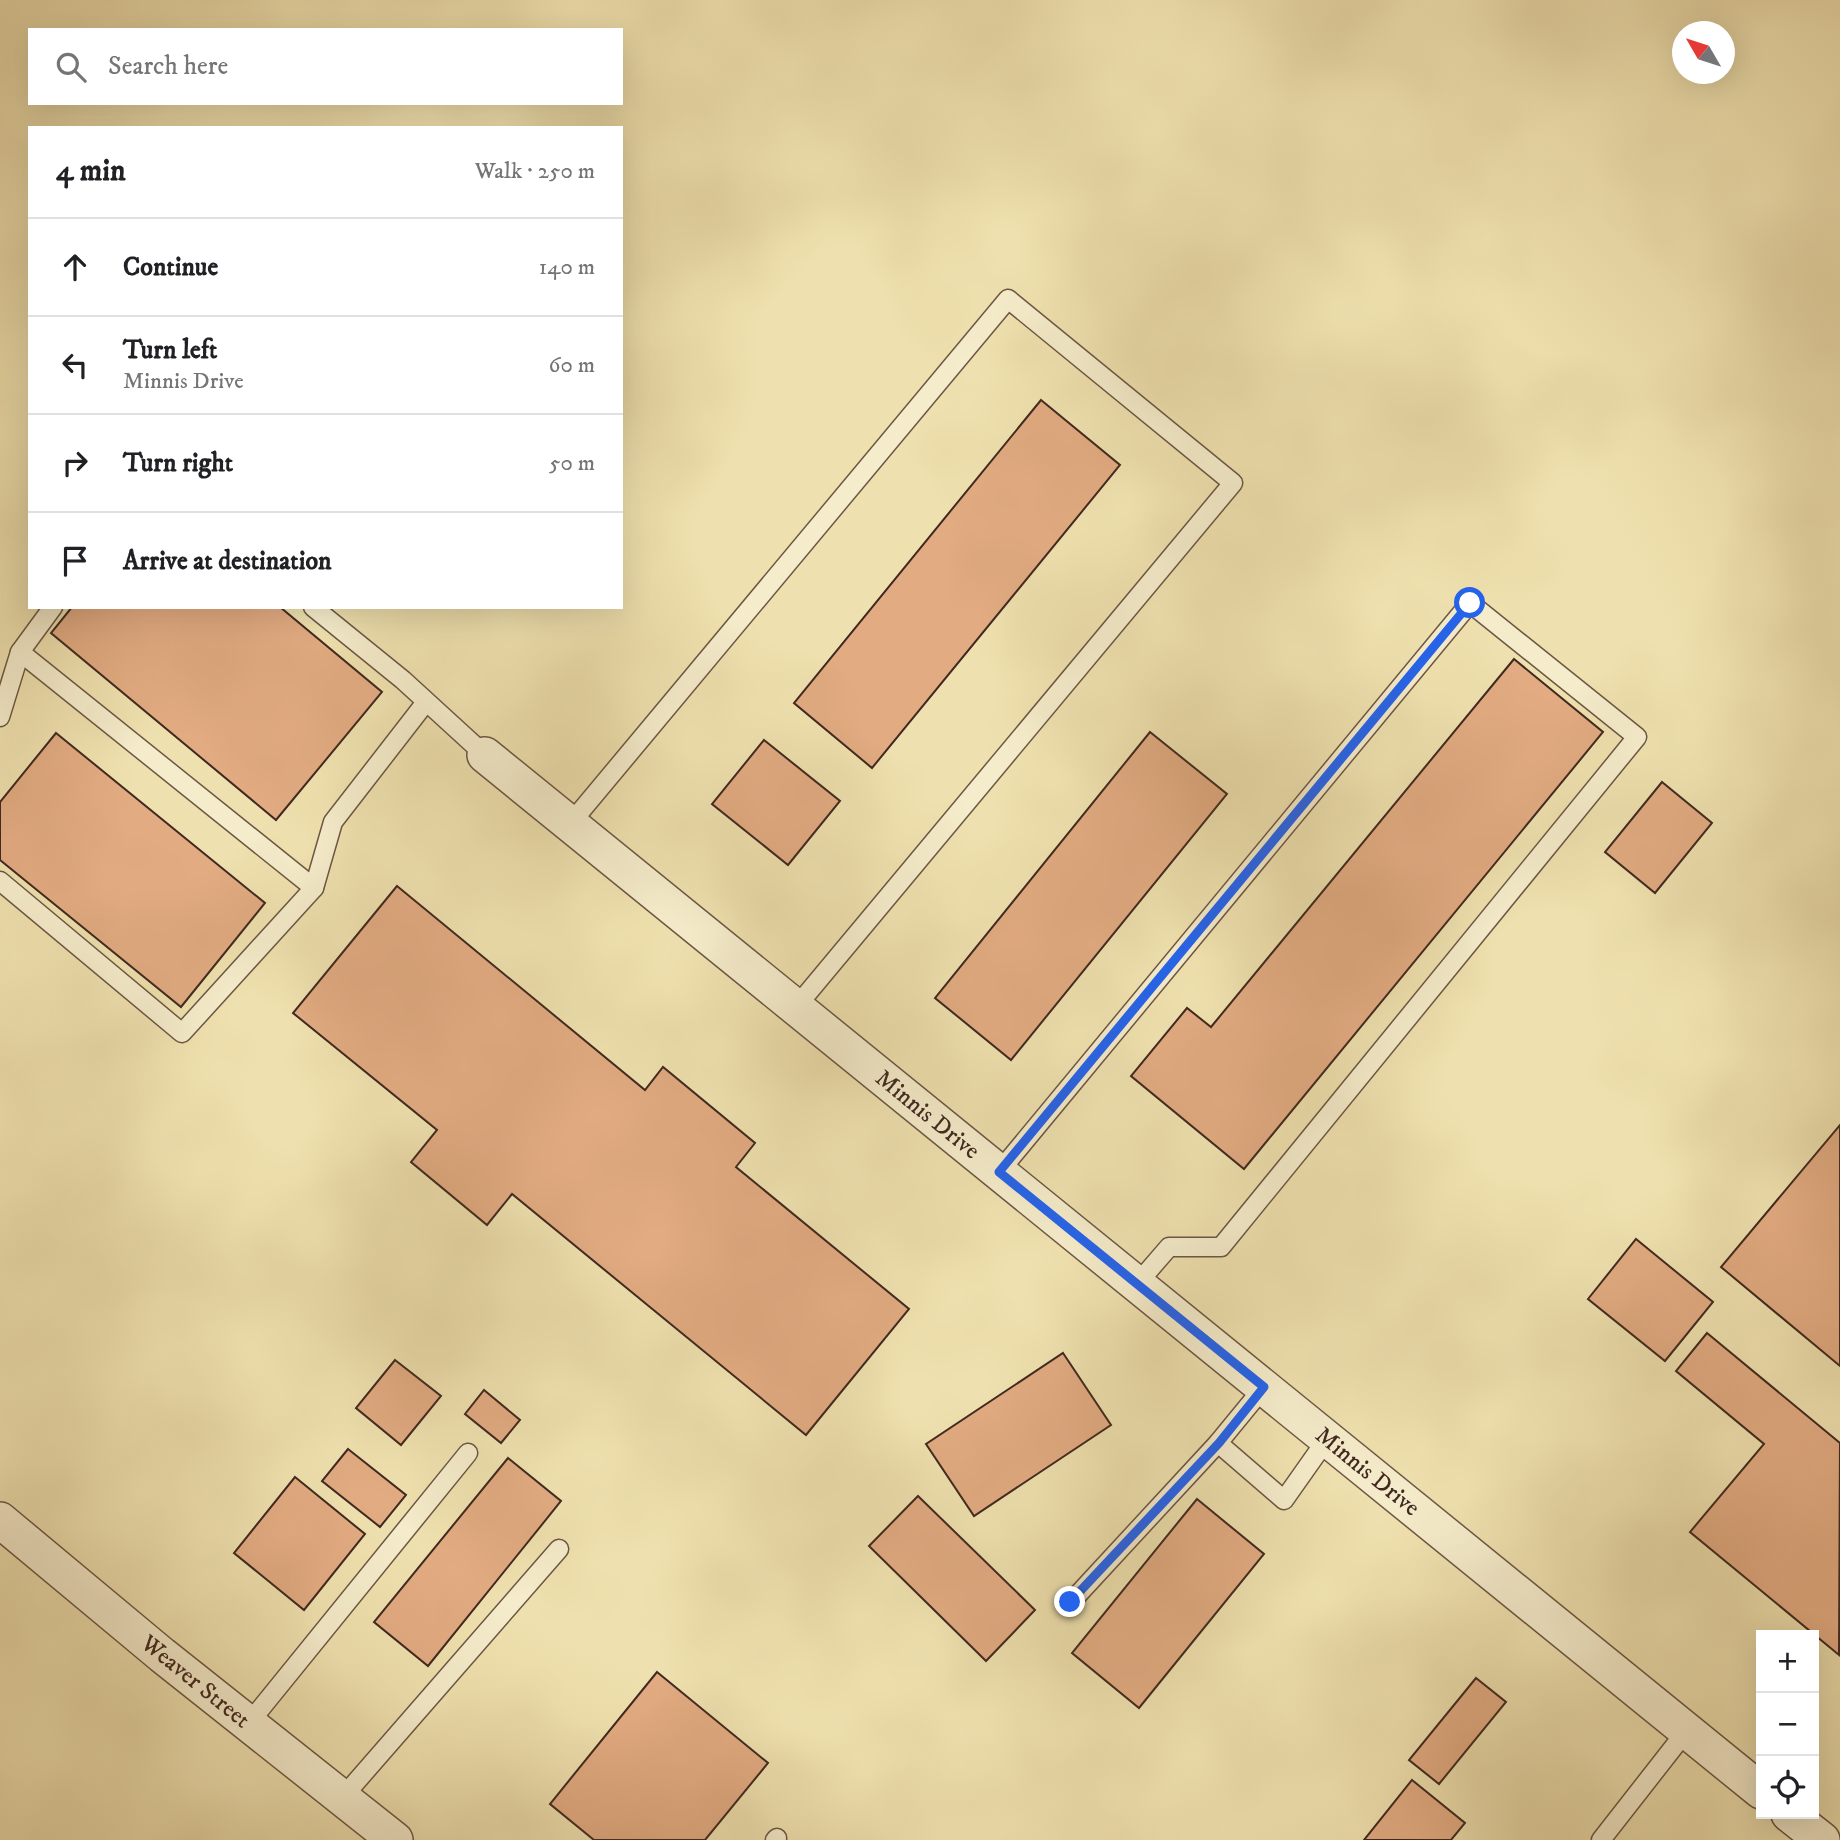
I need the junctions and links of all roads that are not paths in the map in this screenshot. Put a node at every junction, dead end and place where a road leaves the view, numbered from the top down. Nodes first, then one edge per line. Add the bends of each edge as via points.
1 (52, 609) edge
2 (315, 609) edge
3 (20, 652) junction
4 (426, 702) junction
5 (0, 717) edge
6 (485, 755) joint
7 (570, 824) junction
8 (0, 881) edge
9 (314, 888) junction
10 (796, 1007) junction
11 (999, 1172) junction
12 (1137, 1284) junction
13 (1264, 1387) junction
14 (1327, 1438) junction
15 (1219, 1443) junction
16 (468, 1453) dead end
17 (0, 1520) edge
18 (559, 1549) dead end
19 (1070, 1602) dead end
20 (249, 1723) junction
21 (1687, 1730) junction
22 (1756, 1787) edge
23 (342, 1798) junction
24 (1796, 1819) edge
25 (395, 1840) edge
26 (1601, 1840) edge
27 (1822, 1840) edge

1 - 3 lane
2 - 4 lane
3 - 5 lane
3 - 9 lane
4 - 6 lane
4 - 9 lane via 333,822
6 - 7 street, Minnis Drive
7 - 10 street, Minnis Drive
7 - 10 lane via 1008,299 1233,483
8 - 9 lane via 181,1034
10 - 11 street, Minnis Drive
11 - 12 street, Minnis Drive
11 - 12 lane via 1470,603 1637,737 1221,1247 1169,1247
12 - 13 street, Minnis Drive
13 - 14 street, Minnis Drive
13 - 15 lane
14 - 15 lane via 1284,1500
14 - 21 street, Minnis Drive
15 - 19 lane
16 - 20 lane
17 - 20 street, Weaver Street
18 - 23 lane
20 - 23 street, Weaver Street
21 - 22 street, Minnis Drive
21 - 26 lane
23 - 25 street, Weaver Street
24 - 27 street

